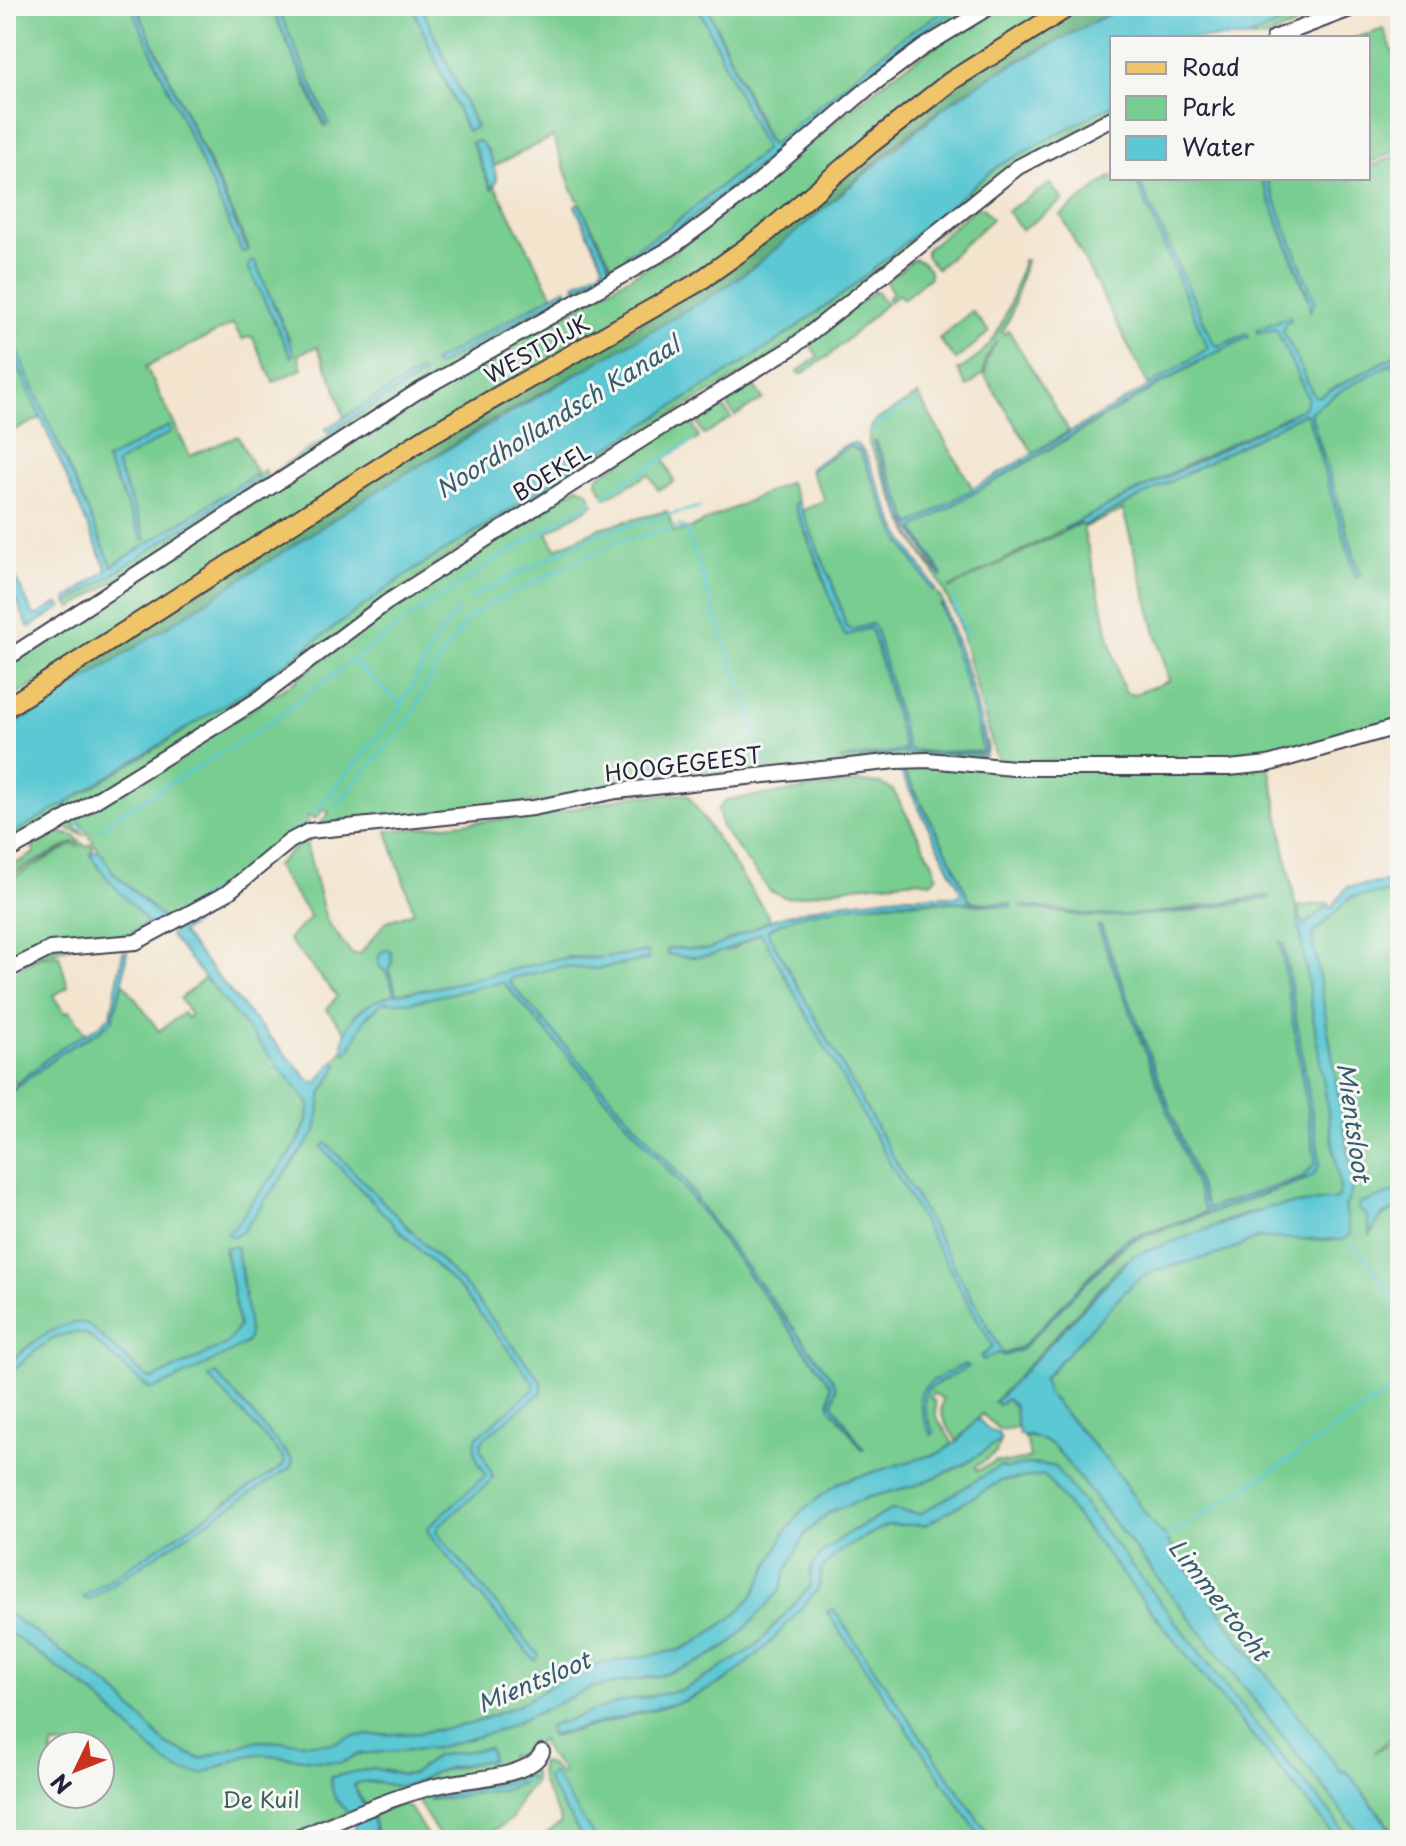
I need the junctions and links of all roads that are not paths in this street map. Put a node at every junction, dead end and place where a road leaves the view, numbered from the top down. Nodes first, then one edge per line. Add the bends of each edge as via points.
1 (991, 6) edge
2 (1070, 6) edge
3 (1358, 6) edge
4 (1280, 36) edge
5 (1110, 119) edge
6 (6, 659) edge
7 (6, 708) edge
8 (1400, 726) edge
9 (6, 852) edge
10 (6, 971) edge
11 (542, 1752) dead end
12 (292, 1840) edge

1 - 6 street, WESTDIJK via 867,89 671,248 415,393
2 - 7 main road, WESTDIJK via 951,81 764,235 697,283 428,436
3 - 4 street
5 - 9 street, BOEKEL via 1018,167 793,347 386,603 256,701
8 - 10 street, HOOGEGEEST via 1259,765 1013,768 896,761 309,831 227,893 136,942 50,949
11 - 12 street via 533,1763 506,1774 446,1784

